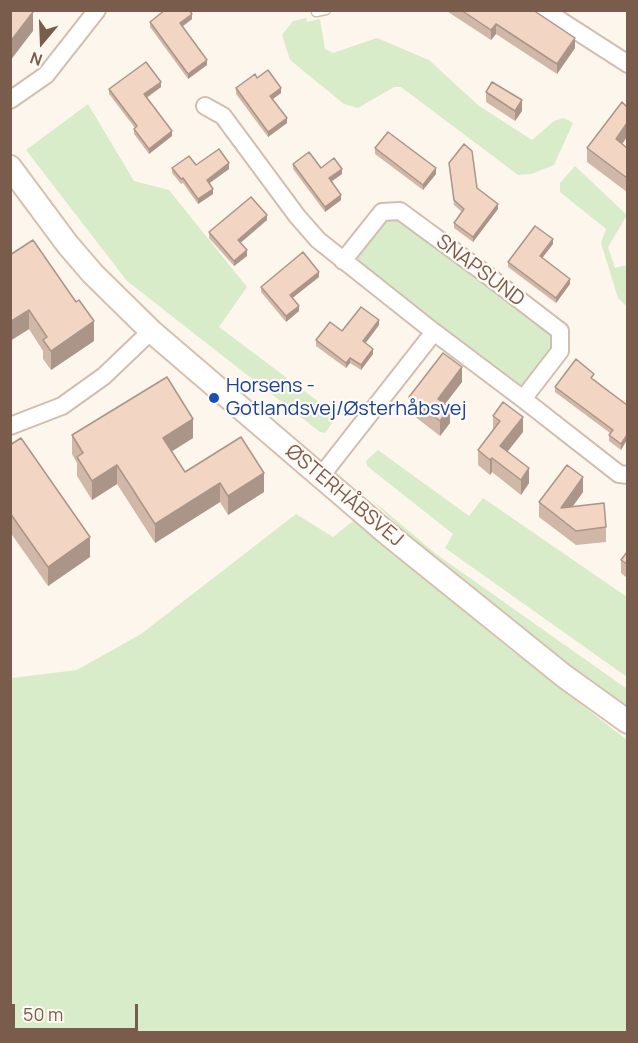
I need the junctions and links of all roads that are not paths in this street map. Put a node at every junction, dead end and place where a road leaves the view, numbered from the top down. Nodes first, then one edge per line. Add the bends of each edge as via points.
1 (97, 10) edge
2 (316, 10) edge
3 (326, 10) edge
4 (544, 10) edge
5 (627, 64) edge
6 (10, 100) edge
7 (205, 106) dead end
8 (10, 167) edge
9 (343, 261) junction
10 (151, 331) junction
11 (434, 332) junction
12 (523, 399) junction
13 (10, 426) edge
14 (627, 475) edge
15 (321, 476) junction
16 (627, 722) edge

1 - 6 street via 46,75
2 - 3 lane
4 - 5 street
7 - 9 street via 223,116 297,216
8 - 10 street, ØSTERHÅBSVEJ via 93,274
9 - 11 street
9 - 12 street, SNAPSUND via 382,212 400,211 560,331 560,351
10 - 13 street via 104,376 62,406
10 - 15 street, ØSTERHÅBSVEJ
11 - 12 street
11 - 15 street
12 - 14 street via 619,474
15 - 16 street, ØSTERHÅBSVEJ via 429,568

